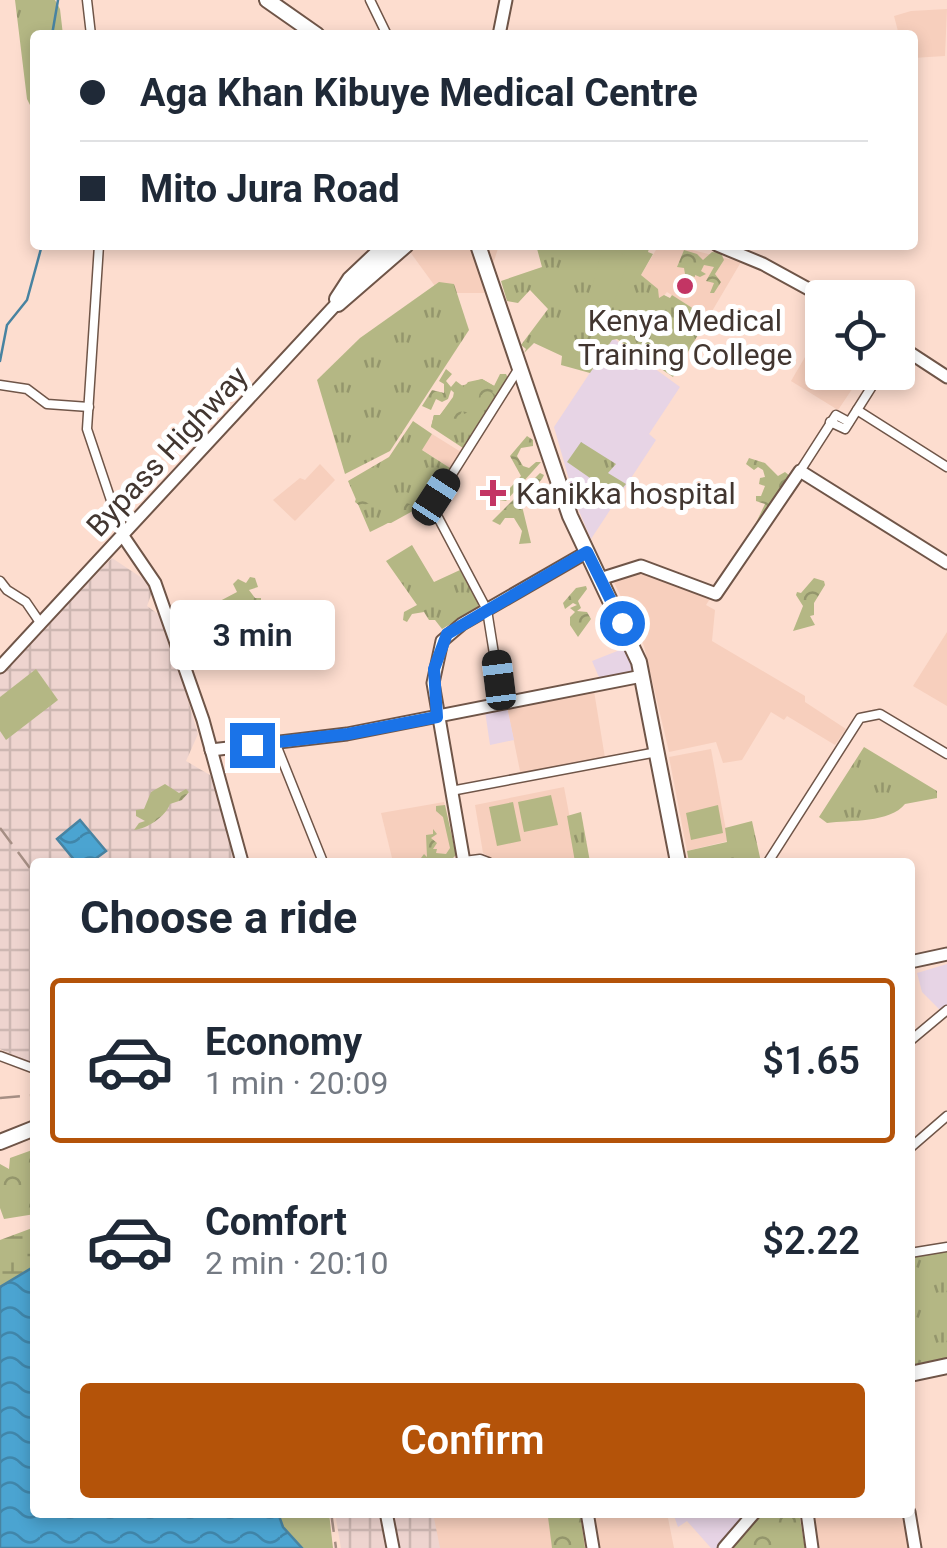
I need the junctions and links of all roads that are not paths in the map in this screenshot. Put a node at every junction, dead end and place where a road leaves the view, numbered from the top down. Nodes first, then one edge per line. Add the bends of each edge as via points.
1 (87, 0) edge
2 (265, 0) edge
3 (370, 0) edge
4 (506, 0) edge
5 (90, 30) edge
6 (308, 30) edge
7 (385, 30) edge
8 (500, 30) edge
9 (99, 250) edge
10 (381, 250) edge
11 (392, 250) edge
12 (400, 250) edge
13 (481, 250) edge
14 (481, 250) edge
15 (729, 250) edge
16 (805, 287) edge
17 (335, 305) junction
18 (915, 357) edge
19 (519, 368) junction
20 (947, 377) edge
21 (0, 386) edge
22 (870, 390) edge
23 (90, 407) junction
24 (857, 410) junction
25 (947, 467) edge
26 (800, 471) junction
27 (123, 538) junction
28 (582, 555) junction
29 (947, 563) edge
30 (603, 578) junction
31 (0, 581) edge
32 (487, 610) junction
33 (40, 624) junction
34 (0, 665) edge
35 (642, 676) junction
36 (502, 704) junction
37 (437, 717) junction
38 (275, 742) junction
39 (211, 750) junction
40 (657, 752) junction
41 (947, 754) edge
42 (451, 791) junction
43 (241, 858) edge
44 (321, 858) edge
45 (462, 858) edge
46 (679, 858) edge
47 (679, 858) edge
48 (771, 858) edge
49 (947, 954) edge
50 (915, 961) edge
51 (947, 1010) edge
52 (915, 1037) edge
53 (0, 1056) edge
54 (30, 1067) edge
55 (947, 1116) edge
56 (30, 1132) edge
57 (0, 1144) edge
58 (915, 1144) edge
59 (947, 1247) edge
60 (915, 1252) edge
61 (947, 1367) edge
62 (915, 1373) edge
63 (387, 1518) edge
64 (588, 1518) edge
65 (750, 1518) edge
66 (807, 1518) edge
67 (910, 1518) edge
68 (812, 1547) edge
69 (393, 1548) edge
70 (593, 1548) edge
71 (724, 1548) edge
72 (915, 1548) edge

1 - 5 street
2 - 6 highway
3 - 7 street
4 - 8 main road
9 - 23 street
10 - 17 highway
11 - 17 main road, Bypass Highway
12 - 17 highway
13 - 19 highway
14 - 30 highway via 572,515
15 - 16 main road
17 - 27 main road, Bypass Highway
18 - 20 main road
19 - 28 highway
19 - 32 street via 432,506
21 - 23 street via 27,388 47,404
22 - 24 street
23 - 27 street via 87,432
24 - 25 street
24 - 26 street via 845,429 830,422
26 - 29 main road
26 - 30 main road via 716,594 641,566
27 - 33 main road, Bypass Highway
27 - 39 main road via 155,584
28 - 32 main road
28 - 35 highway
30 - 46 highway via 646,681
31 - 33 street
32 - 36 street
32 - 37 main road via 442,641 432,683
33 - 34 main road, Bypass Highway
35 - 36 main road
35 - 40 highway
36 - 37 main road
37 - 38 main road
37 - 42 main road
38 - 39 main road
38 - 44 street
39 - 43 main road
40 - 42 street
40 - 47 highway
41 - 48 street via 880,714 860,718
42 - 45 main road
49 - 50 main road
51 - 52 street
53 - 54 street
55 - 58 street
56 - 57 highway
59 - 60 street
61 - 62 highway
63 - 69 main road
64 - 70 main road
65 - 71 main road
66 - 68 main road
67 - 72 main road

